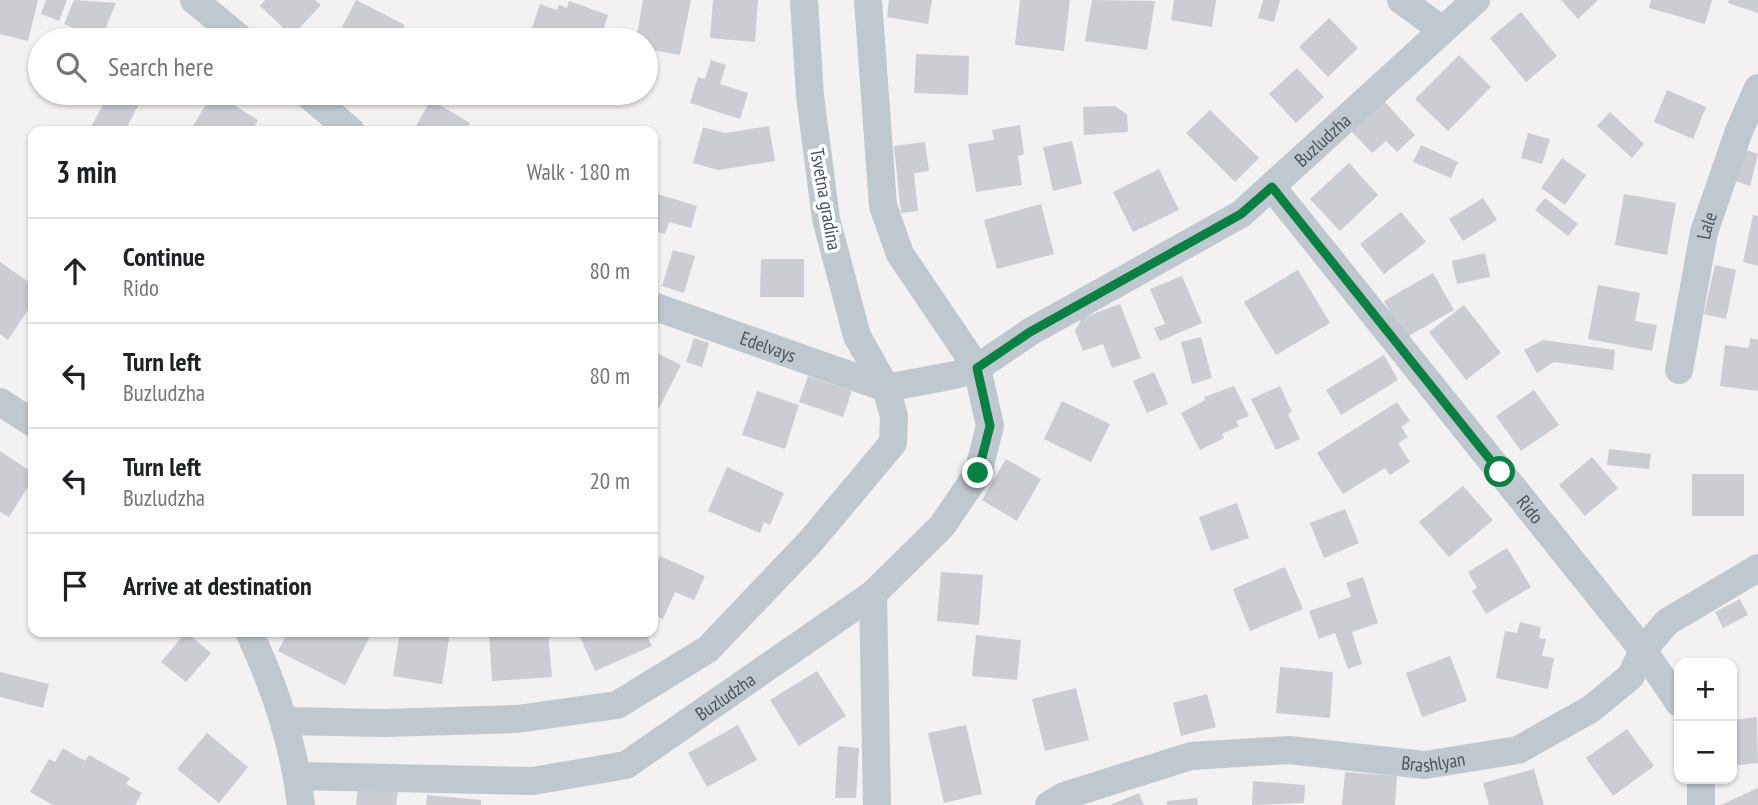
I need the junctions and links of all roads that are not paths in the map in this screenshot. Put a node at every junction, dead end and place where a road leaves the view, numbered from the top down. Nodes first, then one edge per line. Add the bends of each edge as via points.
1 (194, 0) edge
2 (804, 0) edge
3 (867, 0) edge
4 (1401, 0) edge
5 (1476, 0) edge
6 (228, 28) edge
7 (1442, 30) junction
8 (1758, 88) edge
9 (320, 105) edge
10 (345, 126) edge
11 (1272, 187) junction
12 (658, 308) edge
13 (977, 368) junction
14 (1679, 370) dead end
15 (886, 388) junction
16 (0, 402) edge
17 (28, 420) edge
18 (1758, 568) edge
19 (873, 594) junction
20 (250, 637) edge
21 (1643, 650) junction
22 (1674, 696) edge
23 (284, 721) junction
24 (298, 776) junction
25 (1701, 784) edge
26 (301, 805) edge
27 (877, 805) edge
28 (1049, 805) edge
29 (1701, 805) edge

1 - 6 street
2 - 15 street, Tsvetna gradina via 810,96 826,219 858,336
3 - 13 street, Buzludzha via 883,206 900,254
4 - 7 street
5 - 7 street, Buzludzha
7 - 11 street, Buzludzha
8 - 14 street, Lale via 1704,232
9 - 10 street
11 - 13 street, Buzludzha via 1241,214 1030,332
11 - 21 street, Rido
12 - 15 street, Edelvays
13 - 15 street, Buzludzha
13 - 19 street, Buzludzha via 990,426 978,473 942,526
15 - 23 street via 894,416 893,443 826,522 708,649 617,705 517,719
16 - 17 street
18 - 21 street, Brashlyan via 1667,622
19 - 24 street, Buzludzha via 626,765 533,781
19 - 27 street
20 - 23 street
21 - 22 street, Rido
21 - 28 street, Brashlyan via 1632,676 1591,709 1518,750 1425,765 1289,750 1191,757
23 - 24 street
24 - 26 street
25 - 29 street

